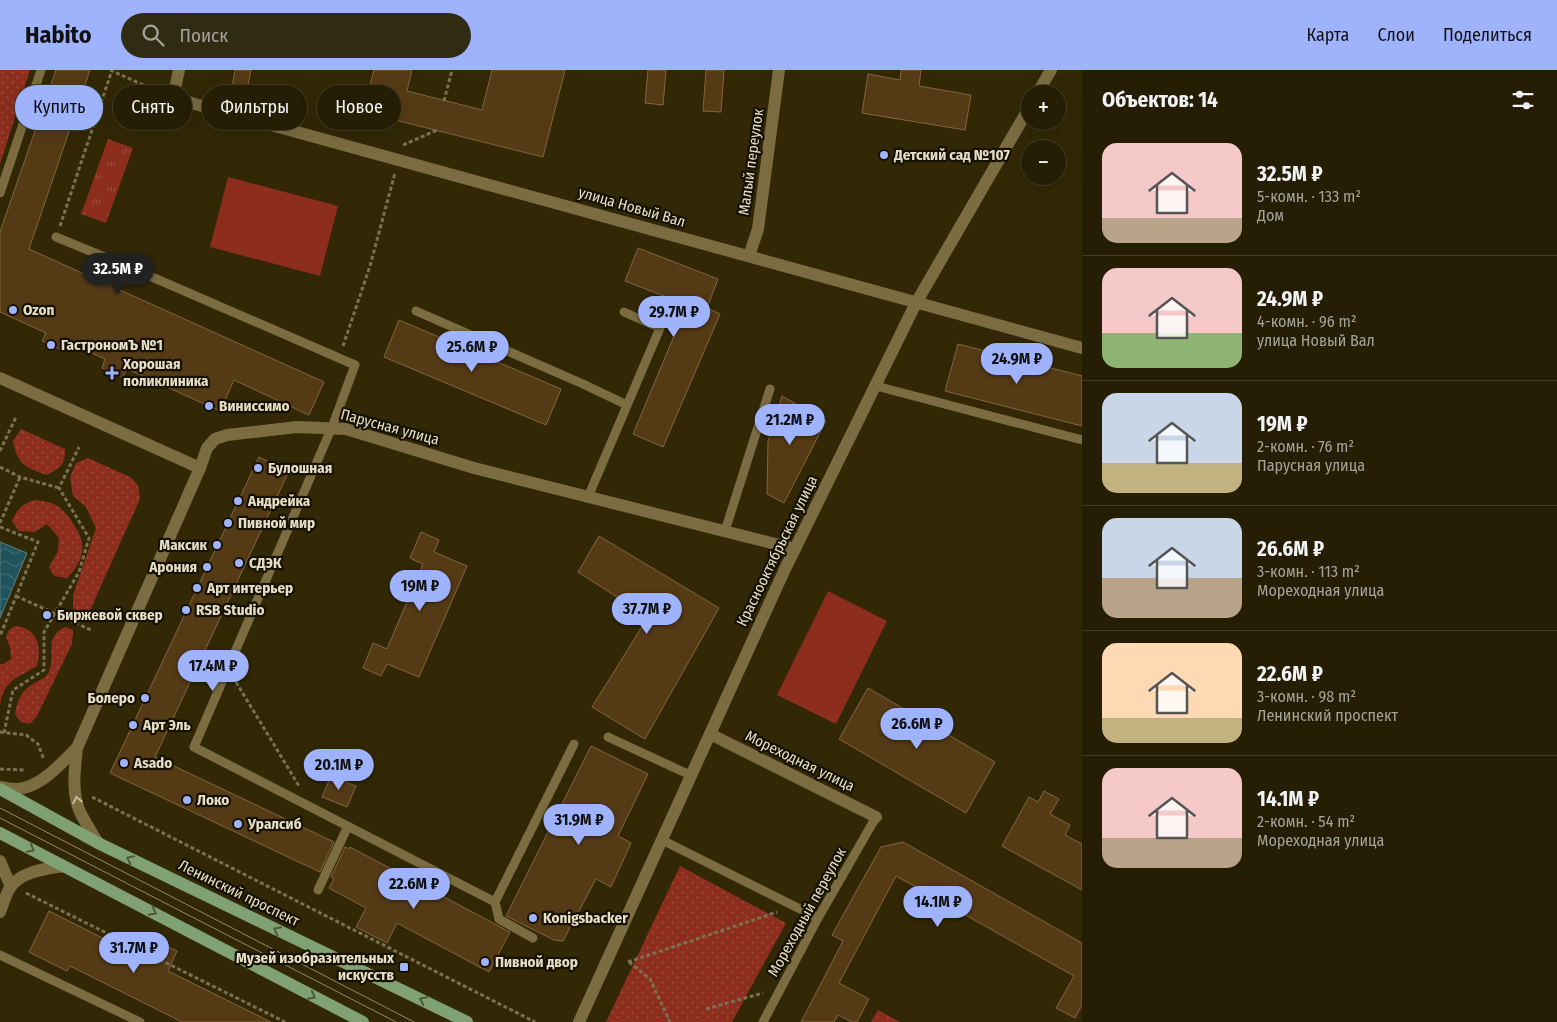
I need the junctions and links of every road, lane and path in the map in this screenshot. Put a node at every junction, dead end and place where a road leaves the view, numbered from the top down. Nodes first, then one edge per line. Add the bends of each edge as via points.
1 (41, 70) edge
2 (112, 70) edge
3 (179, 70) edge
4 (452, 70) edge
5 (779, 70) edge
6 (1051, 70) edge
7 (145, 85) edge
8 (176, 85) edge
9 (1042, 85) edge
10 (444, 101) dead end
11 (192, 103) edge
12 (1021, 122) edge
13 (437, 130) dead end
14 (402, 146) dead end
15 (395, 172) dead end
16 (0, 193) edge
17 (56, 237) joint
18 (749, 256) junction
19 (916, 303) junction
20 (416, 311) dead end
21 (624, 312) dead end
22 (1082, 348) edge
23 (340, 358) junction
24 (0, 378) edge
25 (876, 386) junction
26 (770, 389) dead end
27 (627, 405) junction
28 (16, 417) dead end
29 (332, 427) junction
30 (1082, 440) edge
31 (79, 447) dead end
32 (0, 450) edge
33 (0, 467) edge
34 (200, 468) junction
35 (20, 478) junction
36 (59, 488) junction
37 (588, 497) junction
38 (0, 523) edge
39 (0, 527) edge
40 (725, 531) junction
41 (795, 549) junction
42 (16, 596) junction
43 (54, 613) junction
44 (91, 630) dead end
45 (0, 636) edge
46 (228, 670) junction
47 (2, 732) edge
48 (710, 734) junction
49 (608, 736) dead end
50 (574, 744) dead end
51 (77, 748) junction
52 (39, 765) dead end
53 (32, 768) dead end
54 (0, 769) edge
55 (690, 775) junction
56 (0, 788) edge
57 (75, 790) junction
58 (301, 790) dead end
59 (876, 816) joint
60 (348, 826) junction
61 (0, 833) edge
62 (662, 840) junction
63 (98, 843) junction
64 (0, 861) edge
65 (63, 866) junction
66 (11, 887) junction
67 (318, 890) dead end
68 (495, 902) junction
69 (794, 906) junction
70 (1, 908) edge
71 (818, 918) junction
72 (533, 938) dead end
73 (0, 954) edge
74 (781, 987) junction
75 (706, 1009) dead end
76 (140, 1022) edge
77 (285, 1022) edge
78 (363, 1022) edge
79 (467, 1022) edge
80 (534, 1022) edge
81 (579, 1022) edge
82 (670, 1022) edge
83 (763, 1022) edge

1 - 16 lane
2 - 7 path
2 - 17 path
3 - 8 street
4 - 10 path
5 - 18 street, Малый переулок via 758,229
6 - 9 street
11 - 18 street, улица Новый Вал
12 - 19 street, Краснооктябрьская улица
13 - 14 path
15 - 23 path via 370,266
17 - 23 lane
18 - 19 street, улица Новый Вал
19 - 22 street, улица Новый Вал
19 - 25 street, Краснооктябрьская улица
20 - 27 lane
21 - 27 lane via 660,328
23 - 29 lane via 356,365
24 - 34 street
25 - 30 lane
25 - 41 street, Краснооктябрьская улица
26 - 40 lane
27 - 37 lane
28 - 32 path
29 - 34 street, Парусная улица via 297,427 228,435 207,448
29 - 37 street, Парусная улица
29 - 46 lane
31 - 36 path
33 - 35 path
34 - 51 street, Парусная улица
35 - 36 path
35 - 38 path
36 - 43 path via 89,538 78,572
37 - 40 street, Парусная улица
39 - 42 path via 38,542
40 - 41 street, Парусная улица
41 - 48 street, Краснооктябрьская улица
42 - 43 path
42 - 45 path
43 - 44 path
43 - 47 path via 44,632 44,670 13,690
46 - 58 path
46 - 60 lane via 194,747
47 - 52 path via 26,736 38,744 45,762
48 - 55 street, Краснооктябрьская улица
48 - 59 street, Мореходная улица
49 - 55 lane
50 - 68 lane
51 - 56 street via 33,786
51 - 57 street
53 - 54 path
55 - 62 street, Краснооктябрьская улица
56 - 63 main road, Ленинский проспект
63 -> 57 street via 79,810
57 - 80 path
59 - 71 lane, Мореходный переулок
60 - 67 lane
60 - 68 lane
61 -> 65 main road
62 - 69 lane
62 - 81 street, Краснооктябрьская улица
79 -> 63 main road, Ленинский проспект
64 - 66 street
65 - 66 street via 20,878
65 -> 78 main road
66 - 70 street
66 - 77 path
68 - 72 lane via 499,919
69 - 71 lane
69 - 82 path via 628,962 650,979
71 - 74 lane, Мореходный переулок
73 - 76 lane
74 - 75 path
74 - 83 lane, Мореходный переулок

